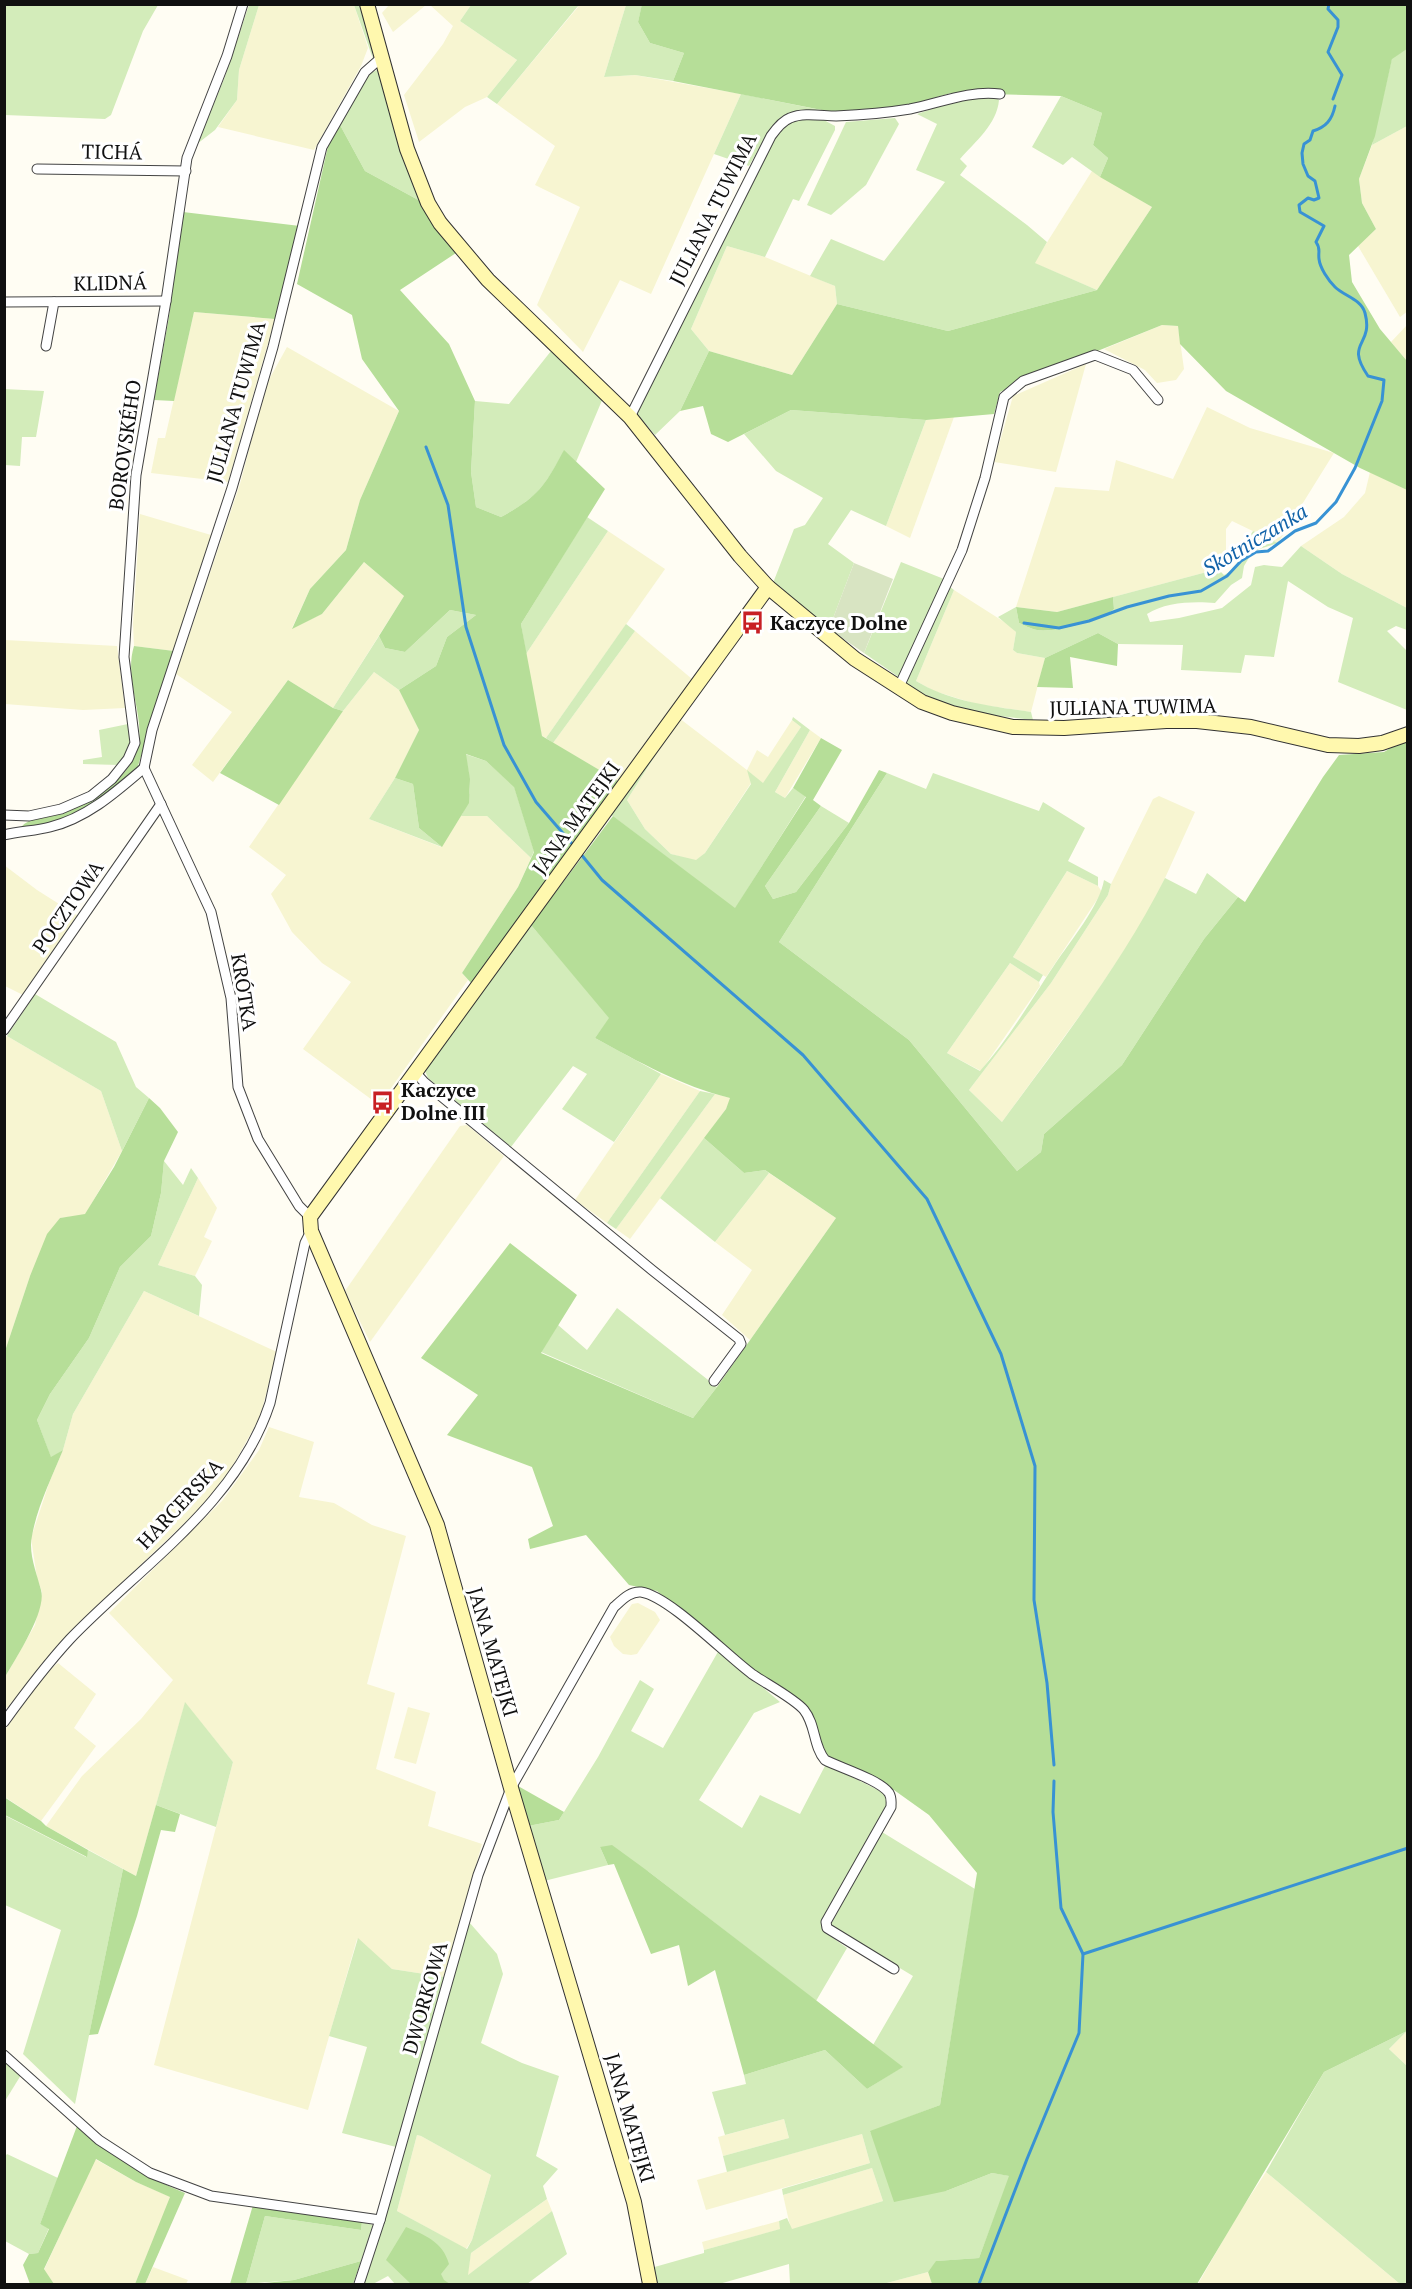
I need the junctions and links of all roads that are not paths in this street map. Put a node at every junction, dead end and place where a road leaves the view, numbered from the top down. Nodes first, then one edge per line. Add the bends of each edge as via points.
1 (243, 4) edge
2 (367, 4) edge
3 (382, 57) junction
4 (1000, 94) dead end
5 (37, 169) dead end
6 (186, 171) junction
7 (166, 300) junction
8 (4, 302) edge
9 (54, 302) junction
10 (46, 346) dead end
11 (1158, 400) dead end
12 (630, 417) junction
13 (768, 586) junction
14 (898, 688) junction
15 (1407, 734) edge
16 (144, 768) junction
17 (161, 804) junction
18 (4, 815) edge
19 (4, 835) edge
20 (4, 1030) edge
21 (415, 1072) junction
22 (310, 1217) junction
23 (311, 1231) junction
24 (714, 1381) dead end
25 (4, 1722) edge
26 (511, 1788) junction
27 (894, 1969) dead end
28 (4, 2055) edge
29 (380, 2220) junction
30 (358, 2284) edge
31 (650, 2284) edge

1 - 6 street, BOROVSKÉHO
2 - 3 street, JULIANA TUWIMA
3 - 12 street, JULIANA TUWIMA via 407,149 440,223 488,280
3 - 16 street, JULIANA TUWIMA via 365,72 322,147 270,357 232,488 152,730
4 - 12 street, JULIANA TUWIMA via 986,92 908,109 802,116 778,126
5 - 6 street, TICHÁ
6 - 7 street, BOROVSKÉHO
7 - 9 street, KLIDNÁ
7 - 18 street, BOROVSKÉHO via 136,475 124,657 135,743 112,779 91,796 61,809 29,816
8 - 9 street, KLIDNÁ
9 - 10 street, KLIDNÁ
11 - 14 street via 1133,370 1095,355 1023,381 1004,397 985,478 962,550
12 - 13 street, JULIANA TUWIMA
13 - 14 street, JULIANA TUWIMA via 828,639
13 - 21 street, JANA MATEJKI
14 - 15 street, JULIANA TUWIMA via 952,713 1013,727 1197,721 1349,746 1382,743
16 - 17 street, KRÓTKA
16 - 19 street via 112,795 69,821
17 - 20 street, POCZTOWA
17 - 22 street, KRÓTKA via 211,912 231,998 238,1087 258,1139 294,1199
21 - 22 street, JANA MATEJKI
21 - 24 street via 494,1141 739,1339 741,1344
22 - 23 street, JANA MATEJKI
23 - 25 street, HARCERSKA via 305,1243 270,1403 252,1445 209,1504 70,1639
23 - 26 street, JANA MATEJKI via 437,1525
26 - 27 street, DWORKOWA via 614,1607 627,1596 640,1592 660,1599 751,1673 803,1708 825,1760 888,1792 891,1807 826,1922 827,1928
26 - 29 street, DWORKOWA via 478,1875
26 - 31 street, JANA MATEJKI via 634,2202
28 - 29 street via 99,2140 150,2173 211,2196
29 - 30 street, DWORKOWA

